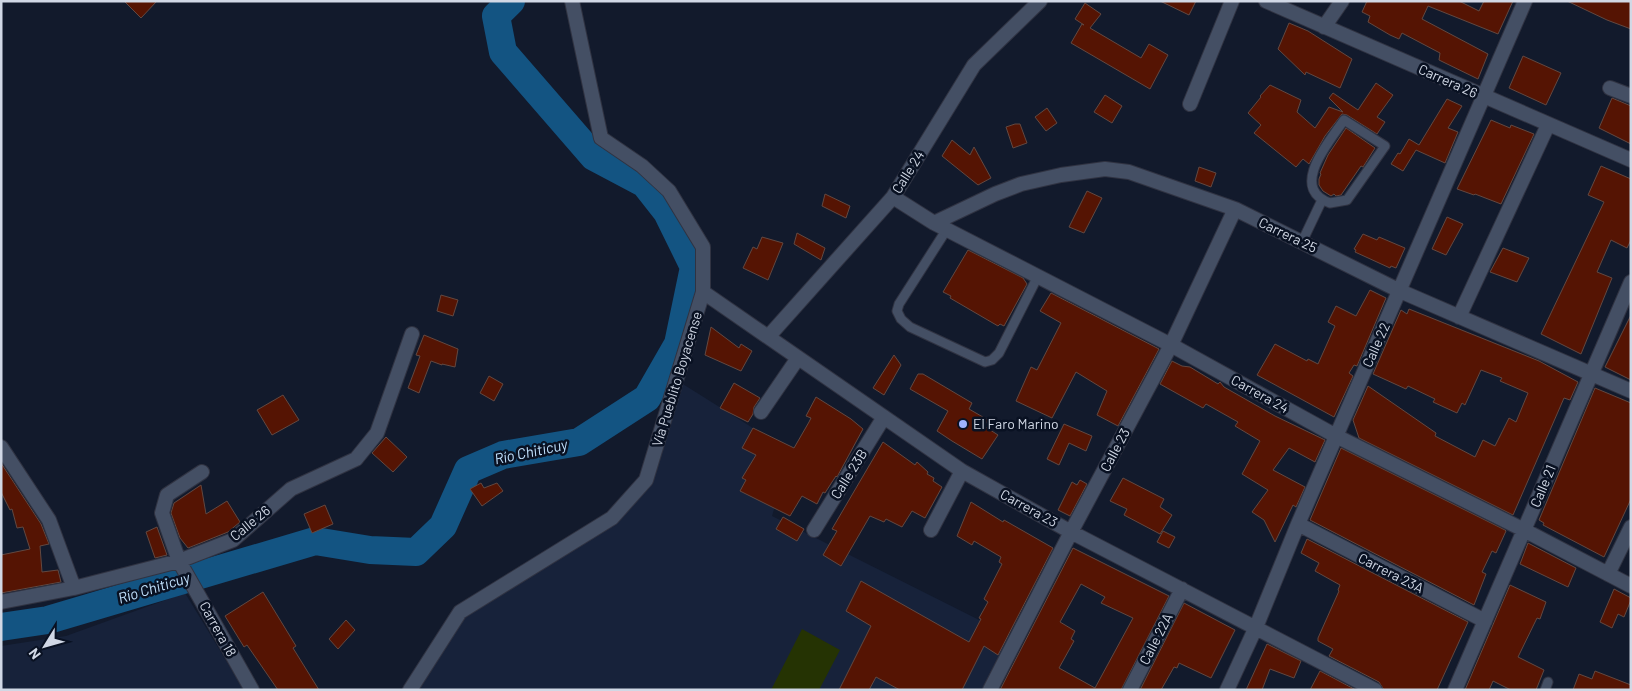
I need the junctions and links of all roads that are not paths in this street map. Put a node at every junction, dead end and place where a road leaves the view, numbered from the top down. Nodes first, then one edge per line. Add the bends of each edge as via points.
1 (572, 1) edge
2 (1040, 1) edge
3 (1232, 1) edge
4 (1266, 1) edge
5 (1342, 1) edge
6 (1525, 1) edge
7 (1324, 27) junction
8 (1610, 88) dead end
9 (1631, 96) edge
10 (1483, 97) junction
11 (1190, 104) dead end
12 (1548, 125) junction
13 (1631, 160) edge
14 (893, 197) junction
15 (1322, 200) junction
16 (1235, 209) junction
17 (934, 222) junction
18 (947, 229) junction
19 (1302, 242) junction
20 (1038, 276) junction
21 (1631, 282) edge
22 (1400, 291) junction
23 (703, 292) junction
24 (1459, 317) junction
25 (412, 334) dead end
26 (768, 337) junction
27 (1171, 345) junction
28 (798, 358) junction
29 (1591, 375) junction
30 (1631, 391) edge
31 (761, 412) dead end
32 (884, 417) junction
33 (1336, 436) junction
34 (1, 448) edge
35 (962, 471) junction
36 (202, 472) dead end
37 (1298, 524) junction
38 (1631, 526) edge
39 (814, 530) dead end
40 (931, 530) dead end
41 (1524, 530) junction
42 (1071, 532) junction
43 (181, 565) junction
44 (1608, 574) junction
45 (1631, 586) edge
46 (74, 588) junction
47 (1182, 589) junction
48 (1, 602) edge
49 (1485, 621) junction
50 (1256, 627) junction
51 (252, 690) edge
52 (410, 690) edge
53 (990, 690) edge
54 (1130, 690) edge
55 (1227, 690) edge
56 (1375, 690) edge
57 (1455, 690) edge

1 - 23 street, Vía Pueblito Boyacense via 601,138 642,166 670,191 703,247
2 - 14 street, Calle 24 via 974,65
3 - 11 street
4 - 7 street, Carrera 26
5 - 7 street
6 - 10 street, Calle 22
7 - 10 street, Carrera 26
8 - 9 street
10 - 12 street, Carrera 26
10 - 22 street, Calle 22
12 - 13 street, Carrera 26
12 - 24 street
14 - 17 street, Carrera 24
14 - 26 street, Calle 24
15 - 15 lane via 1313,187 1312,173 1344,120 1385,146 1347,200 1330,204
15 - 19 lane
16 - 17 street, Carrera 25 via 1129,172 1105,169 1020,184
16 - 19 street, Carrera 25
16 - 27 street, Calle 23
17 - 18 street, Carrera 24
18 - 20 street, Carrera 24
18 - 20 lane via 899,304 897,311 910,327 985,362 992,360 999,353
19 - 22 street, Carrera 25
20 - 27 street, Carrera 24
21 - 29 street, Calle 21
22 - 24 street, Carrera 25
22 - 33 street, Calle 22
23 - 26 street, Carrera 23
23 - 52 street, Vía Pueblito Boyacense via 646,480 612,518 460,612
24 - 29 street, Carrera 25
25 - 43 street, Calle 26 via 377,433 356,459 291,489 233,540
26 - 28 street, Carrera 23
27 - 33 street, Carrera 24
27 - 42 street, Calle 23
28 - 31 street
28 - 32 street, Carrera 23
29 - 30 street, Carrera 25
29 - 41 street, Calle 21
32 - 35 street, Carrera 23
32 - 39 street, Calle 23B
33 - 37 street, Calle 22
33 - 41 street, Carrera 24
34 - 46 street via 49,520
35 - 40 street
35 - 42 street, Carrera 23
36 - 43 street, Carrera 18 via 167,495 162,513
37 - 49 street, Carrera 23A
37 - 50 street, Calle 22
38 - 44 street
41 - 44 street, Carrera 24
41 - 49 street, Calle 21
42 - 47 street, Carrera 23
42 - 53 street, Calle 23
43 - 46 street, Calle 26
43 - 51 street, Carrera 18
44 - 45 street, Carrera 24
46 - 48 street, Calle 26
47 - 50 street, Carrera 23
47 - 54 street, Calle 22A
49 - 57 street, Calle 21
50 - 55 street, Calle 22
50 - 56 street, Carrera 23

